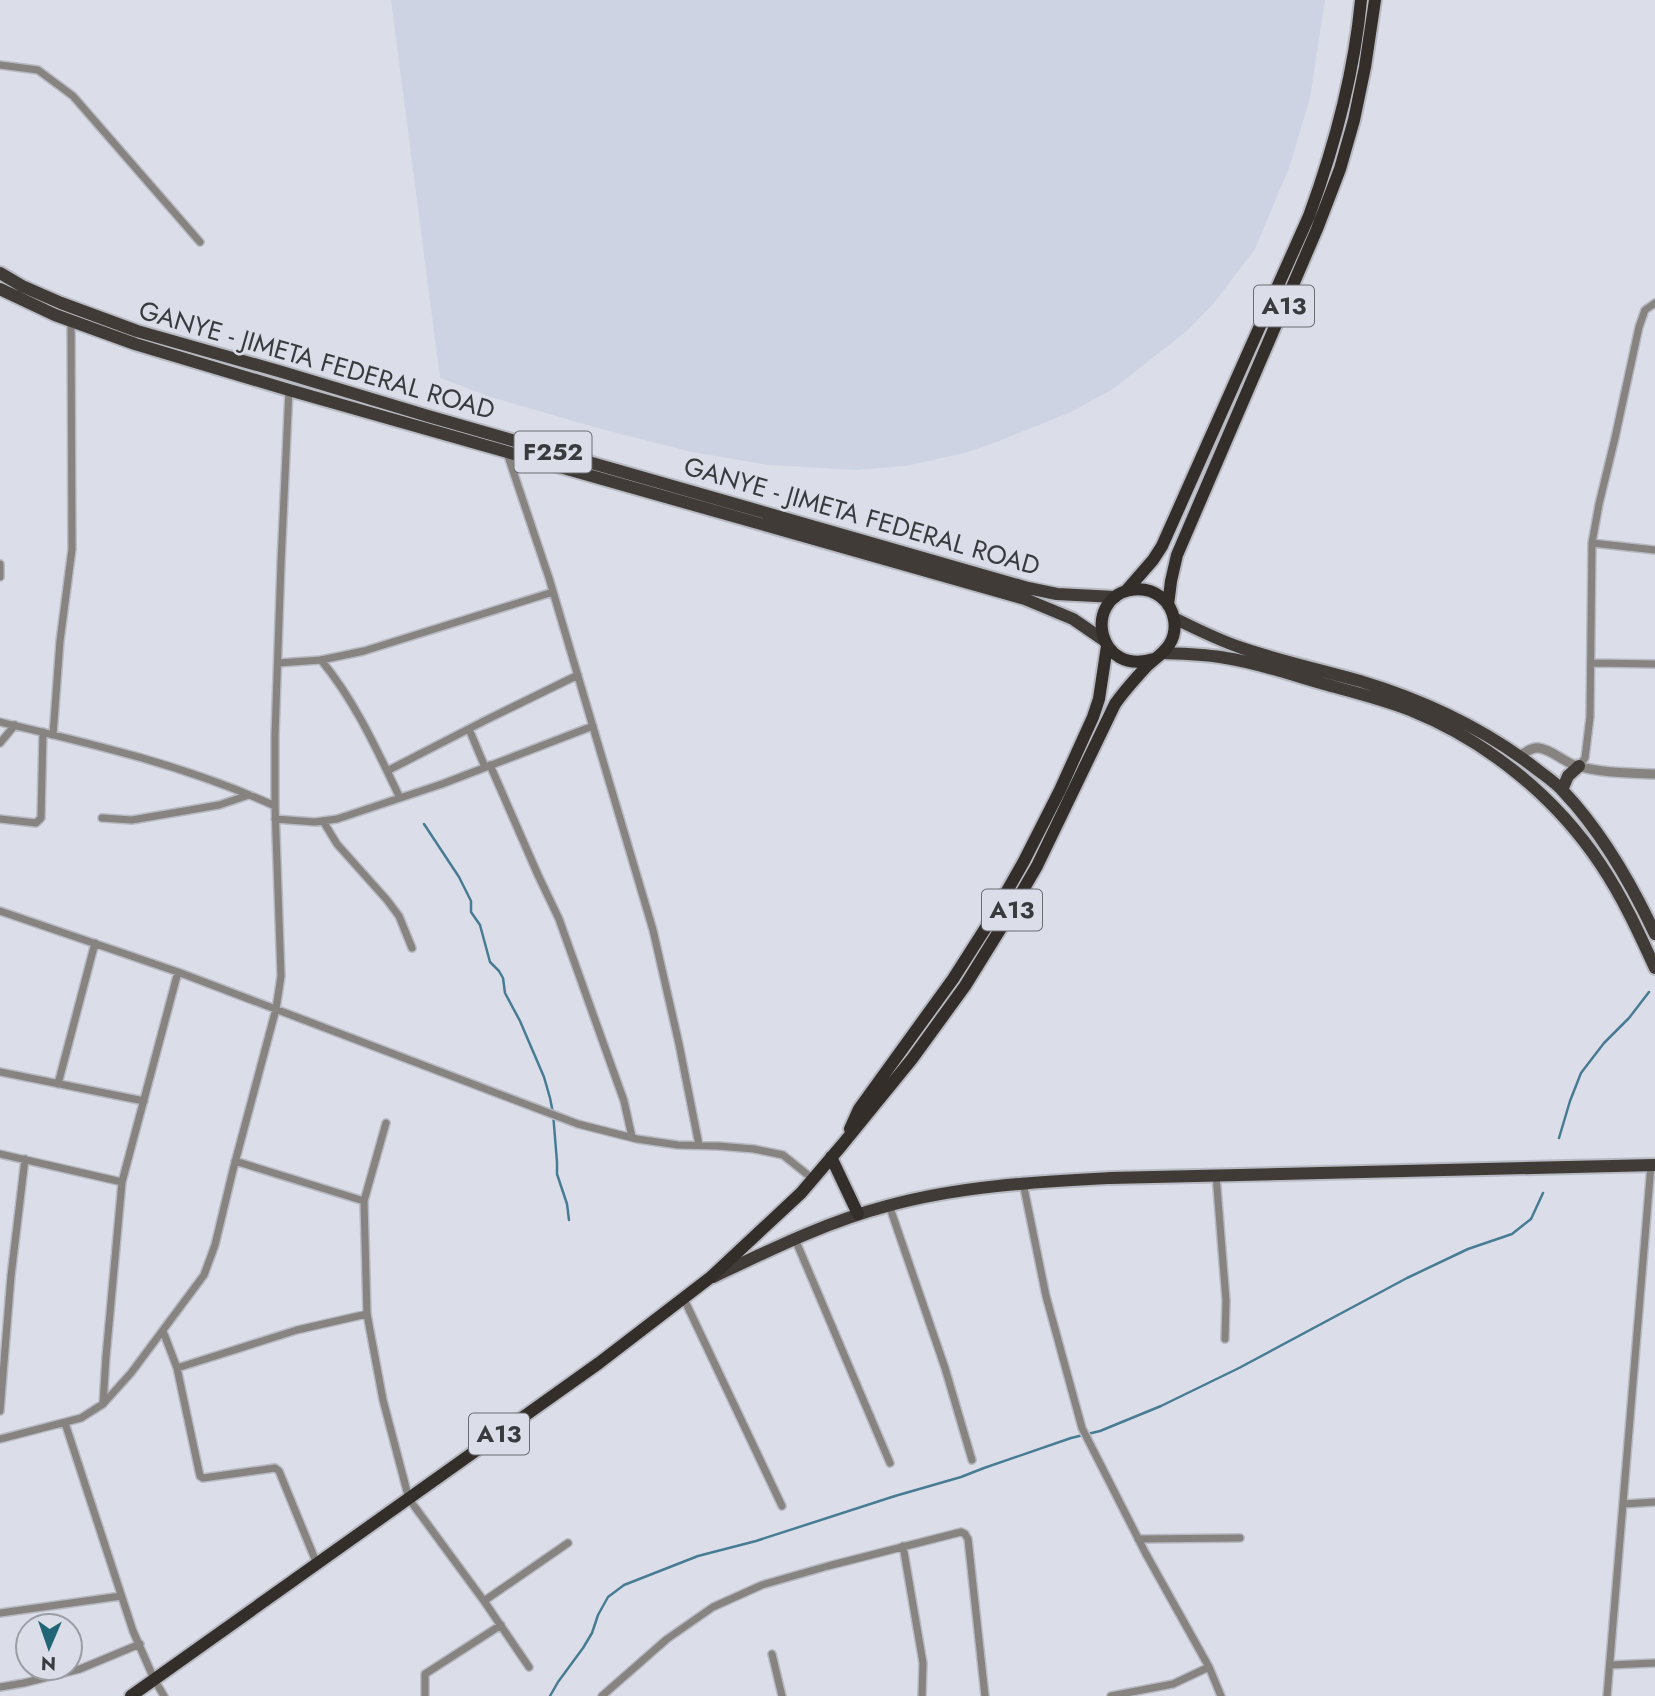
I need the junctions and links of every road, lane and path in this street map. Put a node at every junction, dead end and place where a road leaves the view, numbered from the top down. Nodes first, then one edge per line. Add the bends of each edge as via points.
1 (1361, 0) edge
2 (1375, 0) edge
3 (0, 65) edge
4 (200, 242) dead end
5 (0, 273) edge
6 (0, 289) edge
7 (1655, 303) edge
8 (71, 321) junction
9 (289, 390) junction
10 (507, 452) junction
11 (1592, 543) junction
12 (1655, 550) edge
13 (0, 564) edge
14 (0, 577) edge
15 (553, 592) junction
16 (1121, 594) junction
17 (1168, 605) junction
18 (1174, 618) junction
19 (1106, 644) junction
20 (1158, 656) junction
21 (321, 660) junction
22 (278, 663) junction
23 (1591, 663) junction
24 (1655, 664) edge
25 (578, 675) junction
26 (0, 722) edge
27 (15, 726) junction
28 (593, 726) junction
29 (469, 729) junction
30 (43, 732) junction
31 (53, 735) junction
32 (0, 743) edge
33 (1519, 756) junction
34 (488, 766) junction
35 (1579, 766) junction
36 (387, 772) junction
37 (1655, 774) edge
38 (1562, 790) junction
39 (250, 795) junction
40 (400, 798) junction
41 (275, 806) junction
42 (103, 818) dead end
43 (0, 819) edge
44 (275, 819) junction
45 (323, 821) junction
46 (0, 911) edge
47 (1655, 934) edge
48 (94, 943) junction
49 (412, 948) dead end
50 (1655, 968) edge
51 (178, 972) junction
52 (276, 1009) junction
53 (0, 1072) edge
54 (58, 1084) junction
55 (144, 1101) junction
56 (386, 1123) dead end
57 (632, 1137) junction
58 (842, 1144) junction
59 (699, 1145) junction
60 (0, 1154) edge
61 (831, 1157) junction
62 (25, 1159) junction
63 (235, 1161) junction
64 (1653, 1165) edge
65 (1216, 1175) junction
66 (813, 1179) junction
67 (122, 1182) junction
68 (1023, 1183) junction
69 (364, 1200) junction
70 (889, 1205) junction
71 (858, 1214) junction
72 (794, 1238) junction
73 (711, 1277) junction
74 (684, 1299) junction
75 (367, 1314) junction
76 (163, 1331) junction
77 (1225, 1339) dead end
78 (177, 1368) junction
79 (103, 1404) junction
80 (0, 1410) edge
81 (65, 1423) junction
82 (0, 1439) edge
83 (972, 1460) dead end
84 (890, 1463) dead end
85 (409, 1499) junction
86 (1655, 1502) edge
87 (1624, 1504) junction
88 (782, 1506) dead end
89 (1240, 1538) dead end
90 (1139, 1539) junction
91 (568, 1543) dead end
92 (903, 1546) junction
93 (318, 1564) junction
94 (121, 1596) junction
95 (484, 1601) junction
96 (0, 1613) edge
97 (501, 1625) junction
98 (140, 1644) junction
99 (772, 1654) dead end
100 (1655, 1663) edge
101 (1610, 1665) junction
102 (529, 1667) dead end
103 (1209, 1667) junction
104 (155, 1679) junction
105 (1173, 1684) junction
106 (0, 1687) edge
107 (131, 1696) edge
108 (164, 1696) edge
109 (425, 1696) edge
110 (602, 1696) edge
111 (782, 1696) edge
112 (922, 1696) edge
113 (985, 1696) edge
114 (1111, 1696) edge
115 (1174, 1696) edge
116 (1221, 1696) edge
117 (1607, 1696) edge

1 - 16 highway, A13 via 1342,117 1309,216 1162,547
2 - 17 highway, A13 via 1365,67 1340,169 1177,555
3 - 4 street via 38,71 74,96
5 - 16 main road, GANYE - JIMETA FEDERAL ROAD / F252 via 61,303 136,331 1028,588 1057,594
6 - 8 main road, GANYE - JIMETA FEDERAL ROAD / F252
7 - 11 street via 1645,310 1639,327
8 - 9 main road, GANYE - JIMETA FEDERAL ROAD / F252
8 - 31 street via 72,549
9 - 10 main road, GANYE - JIMETA FEDERAL ROAD / F252
9 - 22 street
10 - 15 street
10 - 19 main road, GANYE - JIMETA FEDERAL ROAD / F252 via 1025,600 1073,619
11 - 12 street
11 - 23 street
13 - 14 street
15 - 21 street
15 - 25 street
16 - 17 highway via 1149,591
16 - 19 highway, A13 via 1102,617
17 - 18 highway
18 - 20 highway, A13 via 1171,643
18 - 33 main road via 1244,649 1433,707
19 - 20 highway via 1124,660 1144,662
19 - 58 highway, A13 via 1093,717 1024,861 953,979 859,1109
20 - 50 main road via 1240,660 1354,692 1433,720 1481,747 1528,782 1581,838 1618,891
20 - 58 highway, A13 via 1115,704 1037,866 972,974 912,1059
21 - 22 street
21 - 36 street via 357,712
22 - 41 street
23 - 24 street
23 - 35 street via 1590,717 1585,758
25 - 28 street
25 - 29 street
26 - 27 street
27 - 30 street
27 - 32 street
28 - 34 street
28 - 59 street via 653,930
29 - 34 street
29 - 36 street
30 - 31 street
30 - 43 street via 41,818 36,823
31 - 39 street
33 - 35 street via 1538,748
33 - 38 main road
34 - 40 street
34 - 57 street via 559,919 624,1101
35 - 37 street
35 - 38 main road
36 - 40 street
38 - 47 main road via 1628,880
39 - 41 street
39 - 42 street via 132,820
40 - 45 street
41 - 44 street
44 - 45 street
44 - 52 street via 281,976
45 - 49 street via 399,916
46 - 48 street
48 - 51 street
48 - 54 street
51 - 52 street
51 - 55 street
52 - 57 street via 579,1124
52 - 63 street
53 - 54 street
54 - 55 street
55 - 67 street
56 - 69 street
57 - 59 street
58 - 61 highway, A13
59 - 66 street via 783,1154
60 - 62 street
61 - 66 highway, A13
61 - 71 highway
62 - 67 street
62 - 80 street
63 - 69 street
63 - 76 street via 204,1275
64 - 65 main road
64 - 87 street
65 - 68 main road
65 - 77 street
66 - 73 highway, A13
67 - 79 street
68 - 70 main road
68 - 90 street via 1046,1296 1082,1428
69 - 75 street
70 - 71 main road
70 - 83 street
71 - 72 main road
72 - 73 main road
72 - 84 street
73 - 74 highway, A13
74 - 85 highway, A13
74 - 88 street
75 - 78 street via 297,1330
75 - 85 street
76 - 78 street
76 - 79 street
78 - 93 street via 200,1476 275,1468
79 - 81 street
81 - 82 street
81 - 94 street
85 - 93 highway, A13
85 - 95 street
86 - 87 street
87 - 101 street
89 - 90 street
90 - 103 street
91 - 95 street
92 - 110 street via 762,1585 713,1607 667,1639
92 - 112 street via 923,1663
92 - 113 street via 961,1532 968,1539
93 - 104 highway, A13
94 - 96 street
94 - 98 street
95 - 97 street
97 - 102 street
97 - 109 street via 425,1674
98 - 104 street
98 - 106 street via 80,1669
99 - 111 street
100 - 101 street
101 - 117 street
103 - 105 street
103 - 116 street
104 - 107 highway, A13
104 - 108 street
105 - 114 street
105 - 115 street

